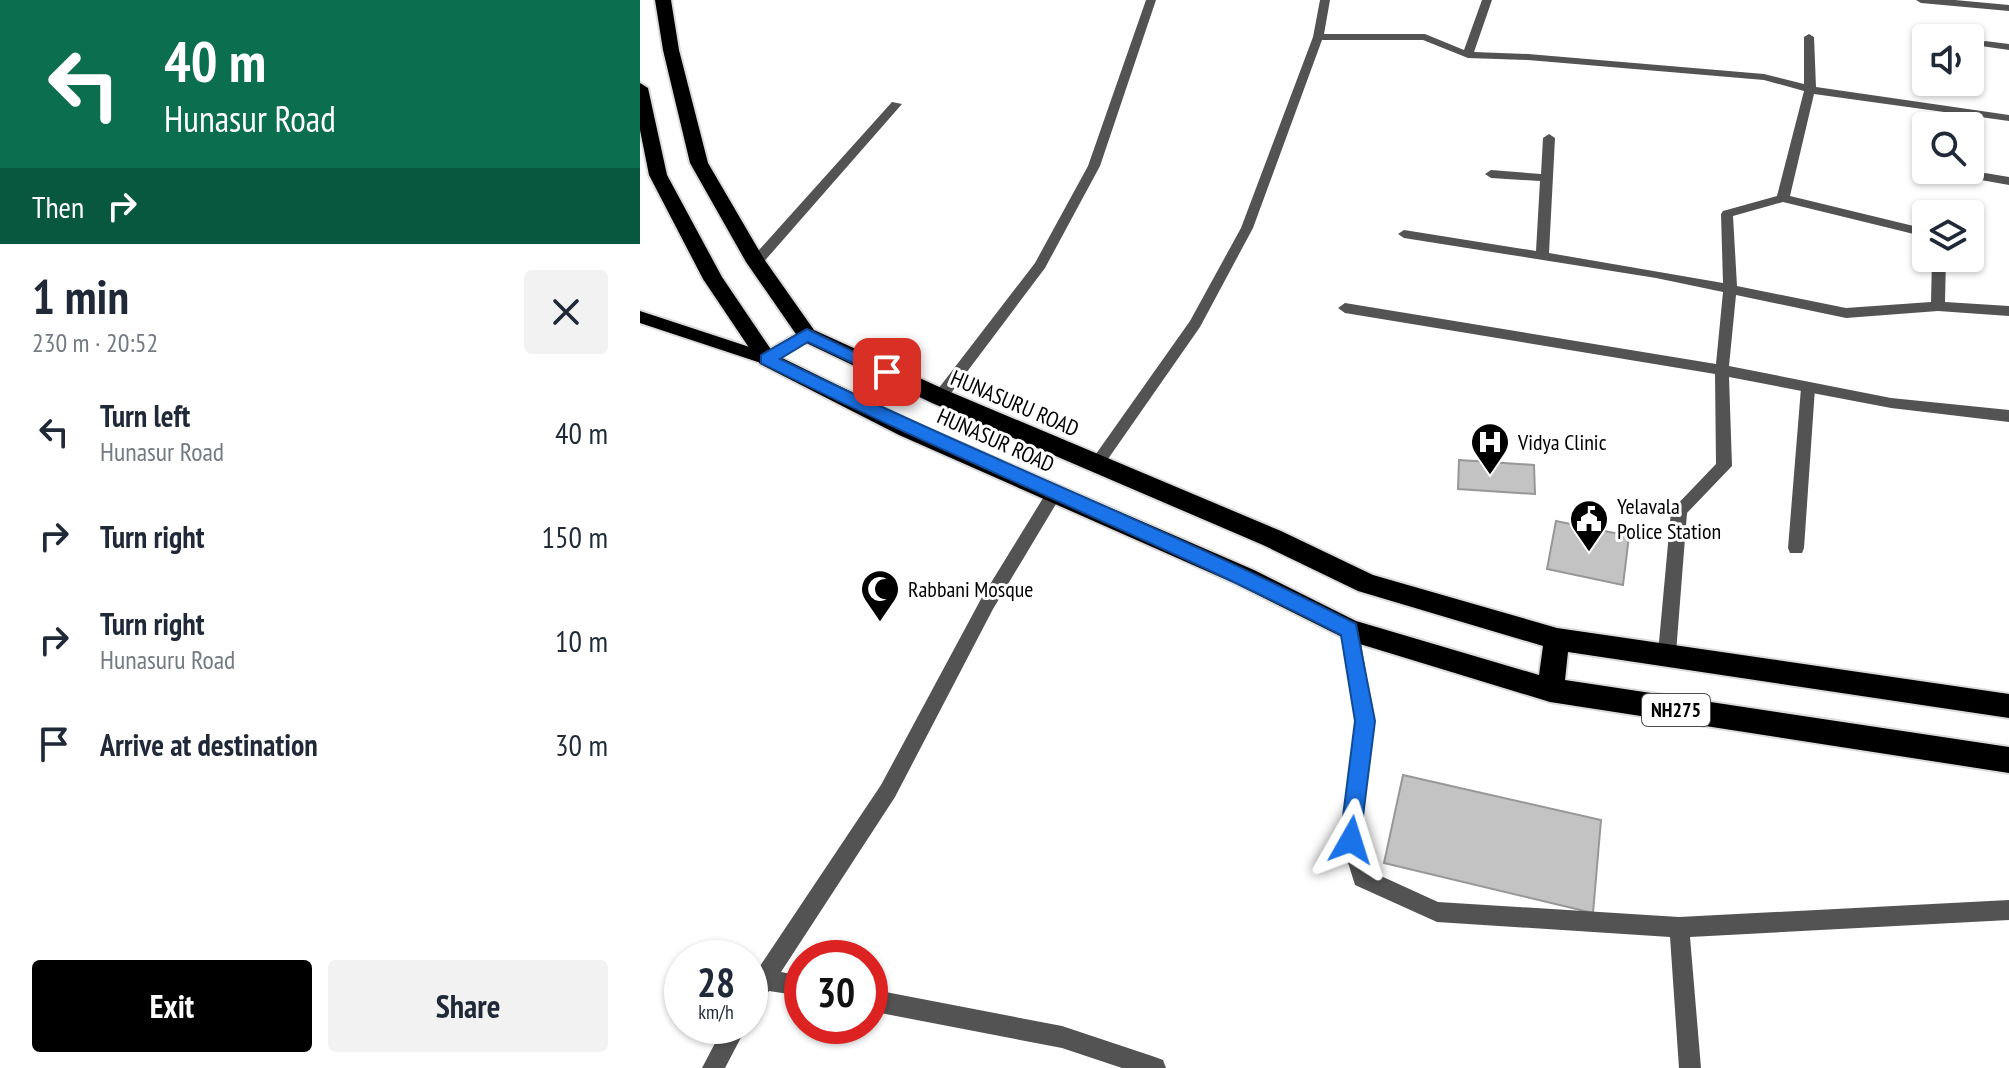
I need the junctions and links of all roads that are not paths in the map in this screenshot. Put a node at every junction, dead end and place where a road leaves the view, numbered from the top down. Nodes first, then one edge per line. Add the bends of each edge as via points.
1 (663, 0) edge
2 (1151, 0) edge
3 (1325, 0) edge
4 (1487, 0) edge
5 (1921, 0) edge
6 (2009, 8) edge
7 (1318, 37) junction
8 (1809, 37) dead end
9 (1985, 44) dead end
10 (2009, 47) edge
11 (1468, 55) junction
12 (640, 88) edge
13 (1810, 89) junction
14 (896, 104) dead end
15 (2009, 118) edge
16 (1549, 138) dead end
17 (1491, 174) dead end
18 (1985, 177) dead end
19 (1547, 178) junction
20 (2009, 181) edge
21 (1783, 198) junction
22 (1912, 230) edge
23 (1404, 234) dead end
24 (1542, 256) junction
25 (756, 262) junction
26 (1939, 272) edge
27 (1730, 288) junction
28 (1938, 306) junction
29 (1345, 308) dead end
30 (2009, 311) edge
31 (640, 317) edge
32 (807, 335) junction
33 (767, 359) junction
34 (1722, 370) junction
35 (1808, 388) junction
36 (940, 397) junction
37 (2009, 416) edge
38 (1096, 465) junction
39 (1054, 494) junction
40 (1796, 548) dead end
41 (1350, 630) junction
42 (1557, 639) junction
43 (1667, 653) junction
44 (1550, 690) junction
45 (2009, 706) edge
46 (2009, 760) edge
47 (2009, 910) edge
48 (1679, 927) junction
49 (768, 971) edge
50 (888, 1003) edge
51 (726, 1044) edge
52 (713, 1068) edge
53 (1155, 1068) edge
54 (1690, 1068) edge

1 - 25 highway via 699,163
2 - 36 street via 1094,166 1040,265
3 - 7 street
4 - 11 street
5 - 6 street
7 - 11 street via 1425,37
7 - 38 street via 1247,228 1195,324
8 - 13 street
9 - 10 street
11 - 13 street via 1764,77
12 - 33 highway, HUNASUR ROAD / NH275 via 658,175 713,279
13 - 15 street
13 - 21 street
14 - 25 street
16 - 19 street
17 - 19 street
18 - 20 street
19 - 24 street
21 - 22 street
21 - 27 street via 1727,214
23 - 24 street
24 - 27 street
25 - 32 highway
26 - 28 street
27 - 28 street via 1846,313
27 - 34 street
28 - 30 street
29 - 34 street
31 - 33 main road
32 - 33 main road
32 - 36 highway, HUNASURU ROAD
33 - 39 highway, HUNASUR ROAD / NH275
34 - 35 street
34 - 43 street via 1724,466 1679,511
35 - 37 street
35 - 40 street
36 - 38 highway, HUNASURU ROAD
38 - 42 highway, HUNASURU ROAD via 1367,584
39 - 41 highway, HUNASUR ROAD / NH275 via 1245,577
39 - 49 street via 987,604 888,791
41 - 44 highway, NH275
41 - 48 street via 1365,721 1351,840 1362,878 1437,912
42 - 43 highway, HUNASURU ROAD
42 - 44 highway
43 - 45 highway, HUNASURU ROAD
44 - 46 highway, NH275
47 - 48 street
48 - 54 street
50 - 53 street via 1062,1037
51 - 52 street

